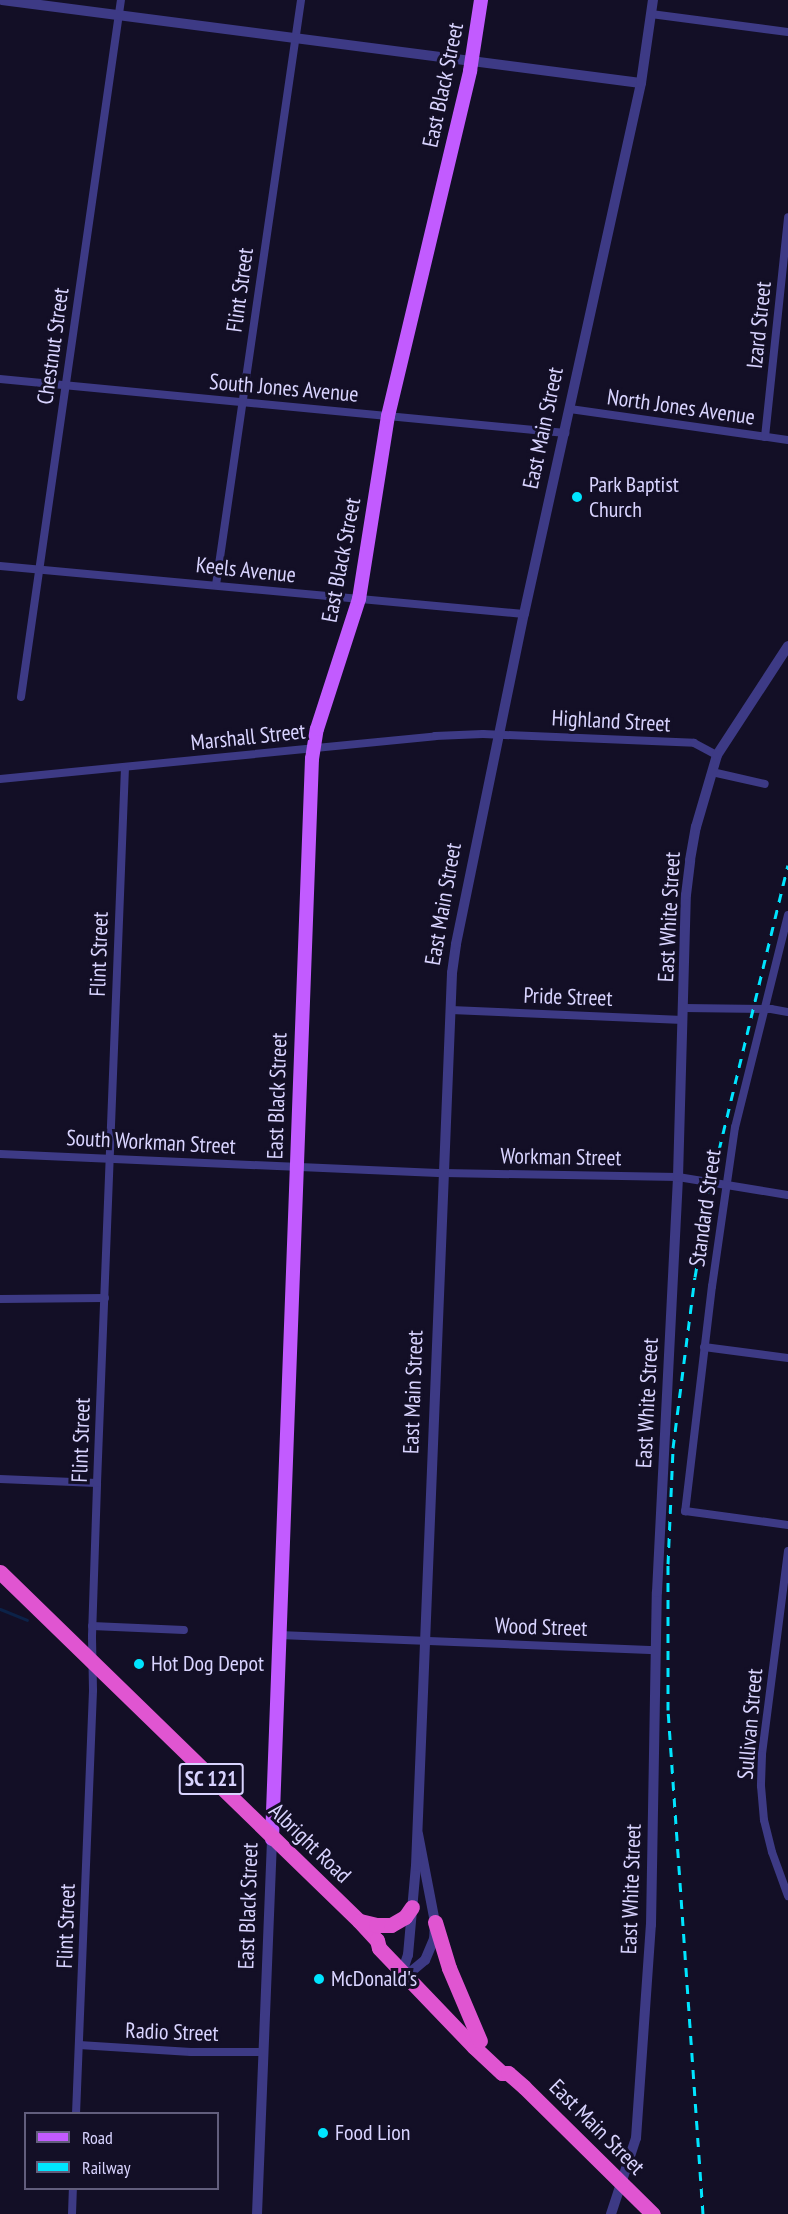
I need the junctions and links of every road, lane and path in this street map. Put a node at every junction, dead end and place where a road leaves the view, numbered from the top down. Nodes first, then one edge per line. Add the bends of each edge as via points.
1 (2, 0) edge
2 (121, 0) edge
3 (301, 0) edge
4 (481, 0) edge
5 (653, 0) edge
6 (651, 14) junction
7 (118, 16) junction
8 (788, 32) edge
9 (296, 37) junction
10 (472, 61) junction
11 (641, 83) junction
12 (788, 217) edge
13 (0, 379) edge
14 (66, 385) junction
15 (242, 402) junction
16 (570, 409) junction
17 (388, 416) junction
18 (565, 433) junction
19 (765, 437) junction
20 (788, 440) edge
21 (0, 566) edge
22 (38, 569) junction
23 (216, 585) junction
24 (359, 599) junction
25 (524, 614) junction
26 (788, 646) edge
27 (21, 697) dead end
28 (499, 733) junction
29 (313, 749) junction
30 (717, 755) junction
31 (124, 768) junction
32 (712, 772) junction
33 (0, 779) edge
34 (765, 784) dead end
35 (788, 915) edge
36 (764, 1009) junction
37 (451, 1010) junction
38 (788, 1012) edge
39 (683, 1014) junction
40 (0, 1154) edge
41 (110, 1159) junction
42 (295, 1167) junction
43 (444, 1173) junction
44 (678, 1177) junction
45 (726, 1186) junction
46 (788, 1195) edge
47 (105, 1298) junction
48 (0, 1299) edge
49 (704, 1347) junction
50 (788, 1358) edge
51 (0, 1479) edge
52 (97, 1483) junction
53 (788, 1525) edge
54 (788, 1551) edge
55 (0, 1572) edge
56 (92, 1626) junction
57 (184, 1630) dead end
58 (279, 1635) junction
59 (426, 1641) junction
60 (656, 1650) junction
61 (92, 1663) junction
62 (418, 1834) junction
63 (272, 1839) junction
64 (788, 1896) edge
65 (412, 1907) junction
66 (358, 1921) junction
67 (435, 1922) junction
68 (406, 1969) junction
69 (445, 2011) junction
70 (480, 2041) junction
71 (79, 2045) junction
72 (263, 2052) junction
73 (508, 2073) junction
74 (76, 2112) edge
75 (622, 2184) junction
76 (73, 2190) edge
77 (72, 2214) edge
78 (257, 2214) edge
79 (611, 2214) edge
80 (653, 2214) edge

1 - 7 street
2 - 7 street, Chestnut Street
3 - 9 street, Flint Street
4 - 10 main road, East Black Street
5 - 6 street, East Main Street
6 - 8 street
6 - 11 street, East Main Street
7 - 9 street
7 - 14 street, Chestnut Street
9 - 10 street
9 - 15 street, Flint Street
10 - 11 street
10 - 17 main road, East Black Street
11 - 16 street, East Main Street
12 - 19 street, Izard Street
13 - 14 street, South Jones Avenue
14 - 15 street, South Jones Avenue
14 - 22 street, Chestnut Street
15 - 17 street, South Jones Avenue
15 - 23 street, Flint Street
16 - 18 street, East Main Street
16 - 19 street, North Jones Avenue
17 - 18 street, South Jones Avenue
17 - 24 main road, East Black Street
18 - 25 street, East Main Street
19 - 20 street, North Jones Avenue
21 - 22 street, Keels Avenue
22 - 23 street, Keels Avenue
22 - 27 street, Chestnut Street
23 - 24 street, Keels Avenue
24 - 25 street, Keels Avenue
24 - 29 main road, East Black Street
25 - 28 street, East Main Street
26 - 30 street, East White Street
28 - 29 street, Marshall Street
28 - 30 street, Highland Street via 694,743
28 - 37 street, East Main Street via 456,944
29 - 31 street, Marshall Street
29 - 42 main road, East Black Street
30 - 32 street, East White Street
31 - 33 street, Marshall Street
31 - 41 street, Flint Street
32 - 34 street
32 - 39 street, East White Street via 690,860
35 - 36 street, Standard Street
36 - 38 street, Pride Street
36 - 39 street, Pride Street
36 - 45 street, Standard Street via 735,1127
37 - 39 street, Pride Street
37 - 43 street, East Main Street
39 - 44 street, East White Street
40 - 41 street, South Workman Street
41 - 42 street, South Workman Street
41 - 47 street, Flint Street
42 - 43 street, South Workman Street
42 - 58 main road, East Black Street
43 - 44 street, Workman Street
43 - 59 street, East Main Street
44 - 45 street, Workman Street
44 - 60 street, East White Street
45 - 46 street, Workman Street
45 - 49 street, Standard Street
47 - 48 street
47 - 52 street, Flint Street
49 - 50 street
49 - 53 street, Standard Street via 685,1511
51 - 52 street
52 - 56 street, Flint Street
54 - 64 street, Sullivan Street via 761,1786 769,1841
55 - 61 highway, Albright Road / SC 121
56 - 57 street
56 - 61 street, Flint Street
58 - 59 street, Wood Street
58 - 63 main road, East Black Street
59 - 60 street, Wood Street
59 - 62 street, East Main Street
60 - 75 street, East White Street via 650,1935 636,2138
61 - 63 highway, Albright Road / SC 121
61 - 71 street, Flint Street
62 - 65 street, East Main Street
62 - 67 street, East Main Street
63 - 66 highway, Albright Road
63 - 72 street, East Black Street
65 - 66 highway via 392,1925
65 - 68 street, East Main Street
66 - 68 highway, Albright Road via 377,1940 378,1948
67 - 68 street, East Main Street via 431,1950 425,1960
67 - 70 highway via 449,1968
68 - 69 highway, East Main Street
69 - 70 highway, East Main Street
69 - 73 highway, East Main Street via 502,2073
70 - 73 highway, East Main Street
71 - 72 street, Radio Street
71 - 74 street, Flint Street
72 - 78 street, East Black Street
73 - 75 highway, East Main Street
75 - 79 street, East White Street
75 - 80 highway, East Main Street
76 - 77 street

